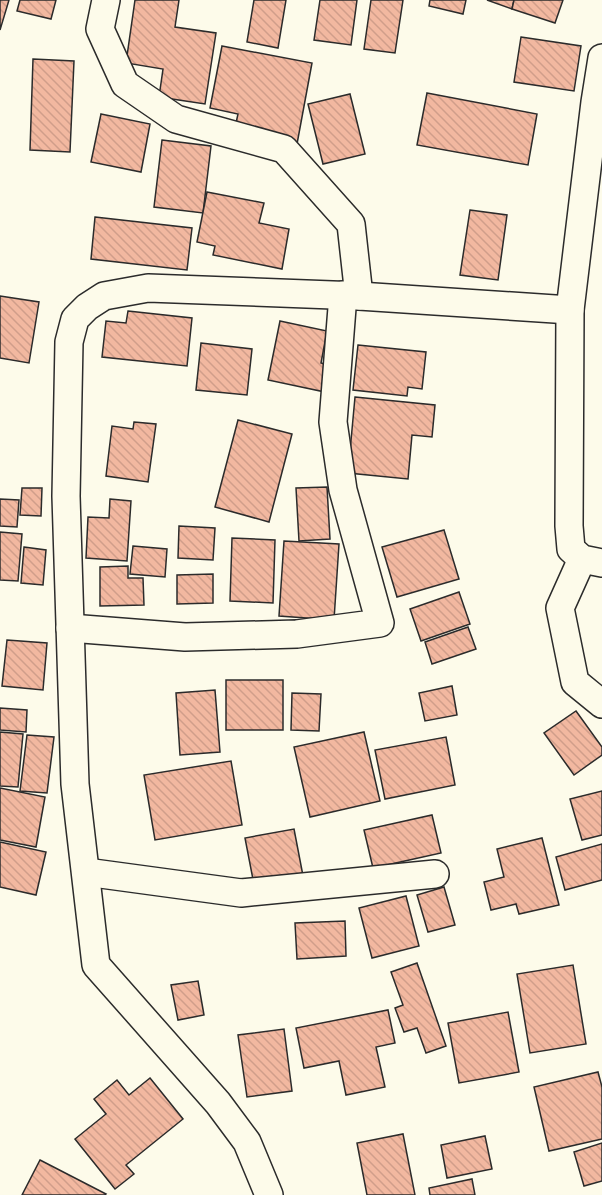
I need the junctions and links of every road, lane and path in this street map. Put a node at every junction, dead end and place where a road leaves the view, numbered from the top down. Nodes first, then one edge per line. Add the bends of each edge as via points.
1 (106, 0) edge
2 (602, 58) edge
3 (351, 296) junction
4 (570, 310) junction
5 (592, 561) edge
6 (70, 628) junction
7 (602, 704) edge
8 (86, 872) junction
9 (435, 874) dead end
10 (269, 1195) edge

1 - 3 street via 100,29 125,84 176,119 284,148 351,224
2 - 4 street
3 - 4 street
3 - 6 street via 148,288 104,296 75,319 69,342 66,484
3 - 6 street via 333,422 343,490 380,622 297,634 184,637
4 - 5 street via 571,549
5 - 7 street via 560,608 574,682
6 - 8 street via 75,784
8 - 9 street via 241,893
8 - 10 street via 96,965 218,1103 247,1142

